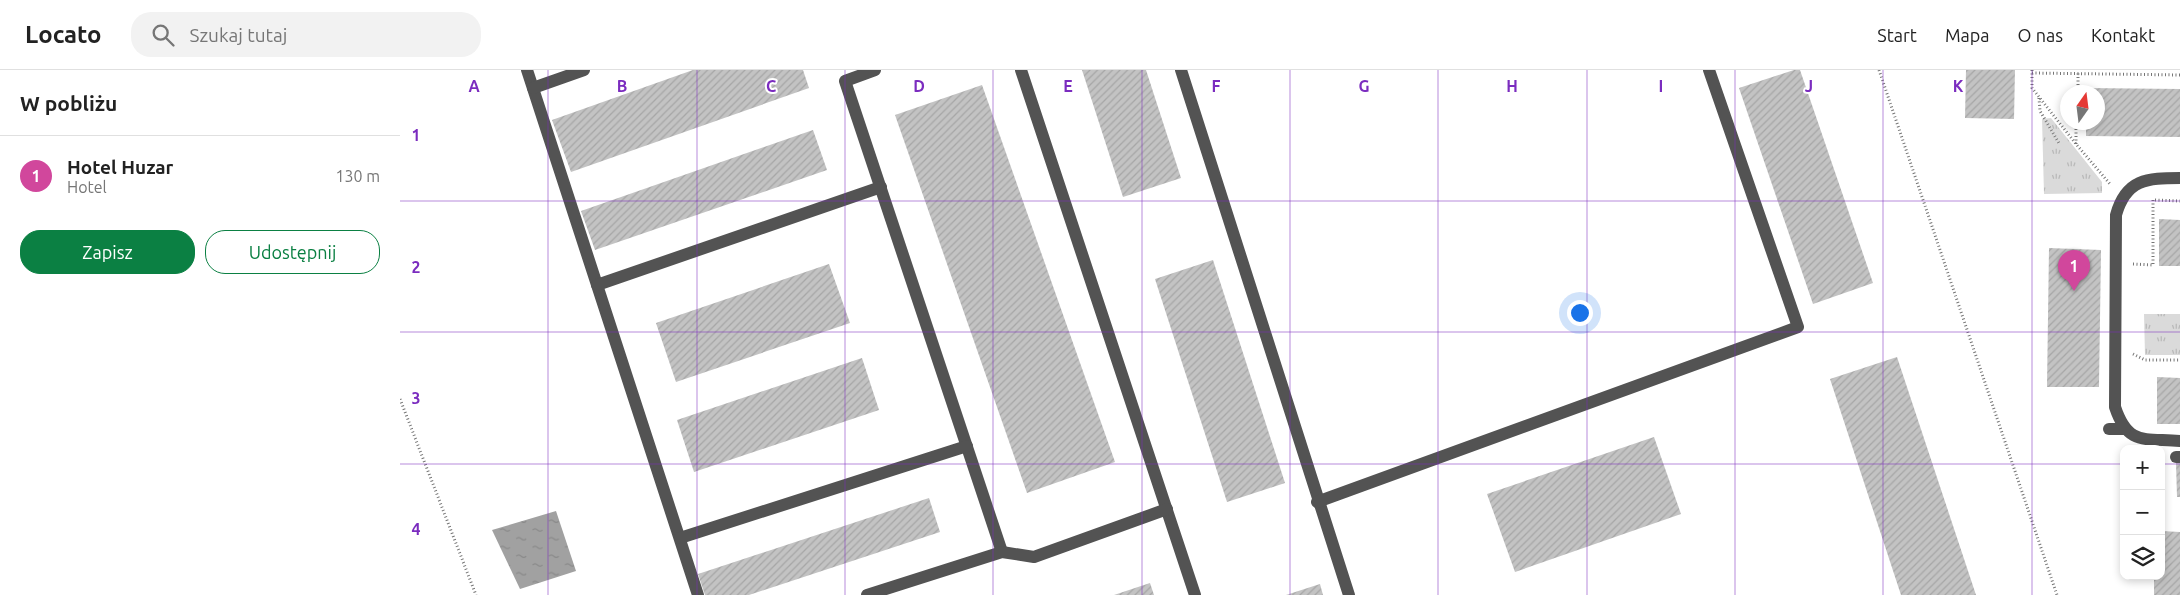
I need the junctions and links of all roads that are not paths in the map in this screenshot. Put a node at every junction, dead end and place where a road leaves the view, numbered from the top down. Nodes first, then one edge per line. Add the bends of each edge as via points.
1 (527, 70) edge
2 (584, 70) edge
3 (875, 70) edge
4 (1021, 70) edge
5 (1181, 70) edge
6 (1709, 70) edge
7 (533, 88) junction
8 (2180, 178) edge
9 (881, 187) junction
10 (597, 285) junction
11 (2109, 429) dead end
12 (2125, 429) junction
13 (2180, 441) edge
14 (967, 446) junction
15 (1317, 502) junction
16 (1167, 509) junction
17 (680, 538) junction
18 (1002, 552) junction
19 (698, 595) edge
20 (868, 595) edge
21 (1195, 595) edge
22 (1349, 595) edge

1 - 7 street
2 - 7 street
3 - 9 street via 845,80
4 - 16 street
5 - 15 street
6 - 15 street via 1798,327
7 - 10 street
8 - 12 street via 2142,181 2122,198 2116,215 2115,407
9 - 10 street
9 - 14 street
10 - 17 street
11 - 12 street
12 - 13 street via 2138,438
14 - 17 street
14 - 18 street
15 - 22 street
16 - 18 street via 1034,557
16 - 21 street
17 - 19 street
18 - 20 street

